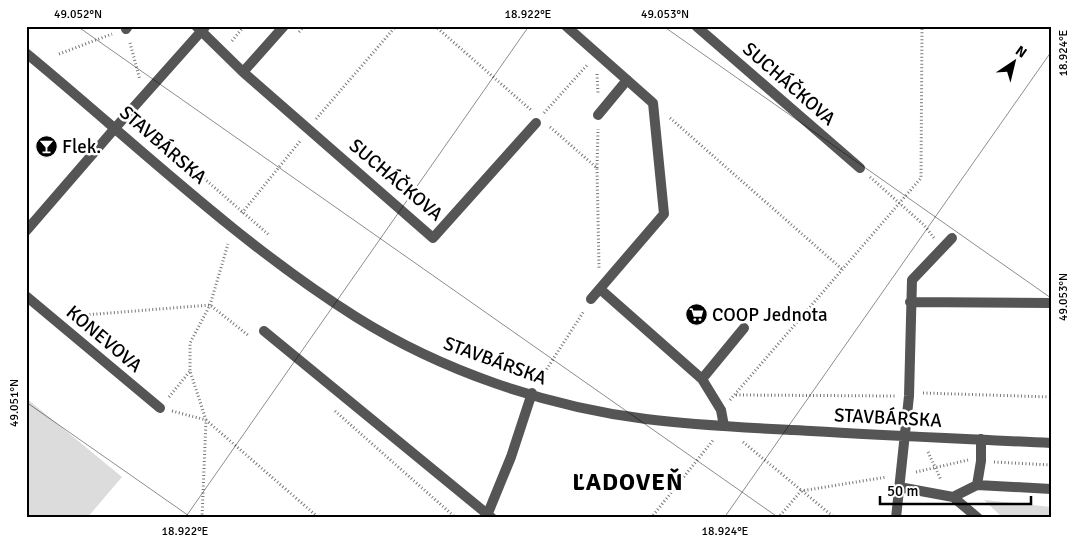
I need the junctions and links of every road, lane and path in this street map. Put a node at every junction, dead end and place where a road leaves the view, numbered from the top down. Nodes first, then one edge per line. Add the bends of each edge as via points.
1 (284, 26) edge
2 (304, 26) edge
3 (435, 26) edge
4 (566, 26) edge
5 (696, 26) edge
6 (922, 26) edge
7 (127, 27) edge
8 (201, 28) edge
9 (298, 33) dead end
10 (26, 52) edge
11 (60, 54) dead end
12 (597, 54) junction
13 (585, 67) dead end
14 (243, 72) junction
15 (627, 80) junction
16 (144, 95) junction
17 (653, 103) junction
18 (128, 112) junction
19 (308, 114) dead end
20 (598, 115) junction
21 (315, 120) dead end
22 (538, 120) junction
23 (116, 127) junction
24 (597, 168) junction
25 (860, 168) joint
26 (899, 202) junction
27 (26, 231) edge
28 (272, 237) dead end
29 (952, 238) dead end
30 (942, 249) junction
31 (843, 270) junction
32 (600, 289) junction
33 (26, 296) edge
34 (591, 300) joint
35 (910, 302) junction
36 (1051, 303) edge
37 (51, 317) junction
38 (744, 328) dead end
39 (264, 331) dead end
40 (254, 340) dead end
41 (190, 371) dead end
42 (702, 379) junction
43 (548, 386) dead end
44 (532, 393) junction
45 (328, 406) dead end
46 (160, 408) junction
47 (721, 410) junction
48 (724, 426) junction
49 (906, 436) junction
50 (928, 438) junction
51 (981, 440) junction
52 (1051, 443) edge
53 (976, 485) junction
54 (899, 487) junction
55 (1051, 489) edge
56 (953, 497) junction
57 (791, 503) dead end
58 (489, 516) edge
59 (319, 518) edge
60 (456, 518) edge
61 (651, 518) edge
62 (778, 518) edge
63 (836, 518) edge
64 (896, 518) edge
65 (978, 518) edge

1 - 14 street
2 - 9 path
3 - 22 path
4 - 12 street
5 - 25 street, SUCHÁČKOVA
6 - 26 path via 921,178
7 - 11 path
7 - 16 path
8 - 14 street, SUCHÁČKOVA
8 - 16 street
10 - 23 street, STAVBÁRSKA
12 - 15 street
12 - 20 path
13 - 22 path
14 - 22 street, SUCHÁČKOVA via 433,238
15 - 17 street
15 - 20 street
16 - 18 street
17 - 31 path
17 - 32 street via 664,214
18 - 23 street
18 - 28 path
19 - 21 path
20 - 24 path
22 - 24 path
23 - 27 street
23 - 44 street, STAVBÁRSKA via 233,228 358,317 446,362
24 - 32 path
25 - 26 path
26 - 30 path via 924,225
26 - 31 path
29 - 30 street
30 - 35 street via 912,280
31 - 47 path
32 - 34 street
32 - 42 street
33 - 37 street, KONEVOVA
34 - 43 path via 538,384
35 - 36 street
35 - 49 street
37 - 40 path via 210,305
37 - 46 street, KONEVOVA
38 - 42 street
39 - 58 street
41 - 46 path
42 - 47 street
44 - 48 street, STAVBÁRSKA via 578,407 646,419
44 - 58 street
45 - 60 path
46 - 59 path via 206,420
47 - 48 street
48 - 49 street, STAVBÁRSKA
48 - 61 path
48 - 63 path
49 - 50 street, STAVBÁRSKA
49 - 54 street
50 - 51 street, STAVBÁRSKA
50 - 56 path via 927,450 942,484
51 - 52 street, STAVBÁRSKA
51 - 53 street
53 - 55 street
53 - 56 street
54 - 56 street
54 - 64 street
56 - 65 street
57 - 62 path

